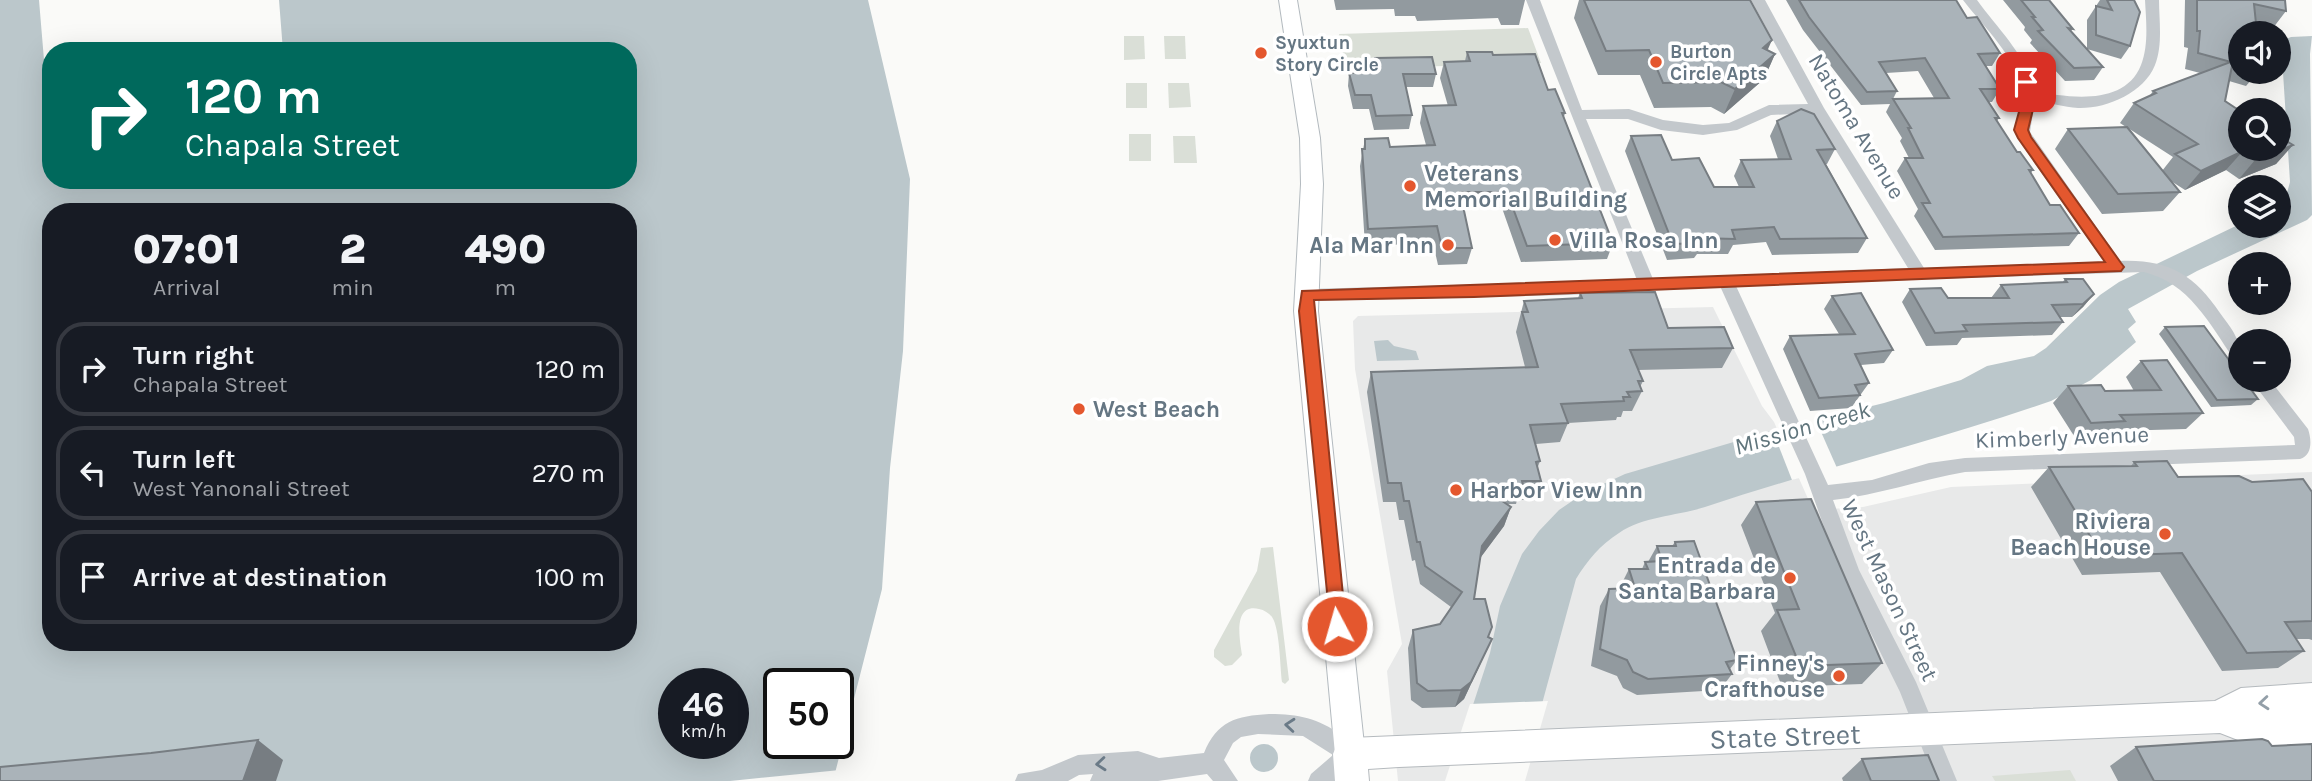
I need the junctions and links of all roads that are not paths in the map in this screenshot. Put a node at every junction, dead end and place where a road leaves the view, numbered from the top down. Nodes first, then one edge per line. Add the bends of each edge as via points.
1 (1288, 0) edge
2 (1533, 0) edge
3 (1758, 0) edge
4 (1970, 0) edge
5 (2152, 0) edge
6 (2029, 94) junction
7 (1817, 108) junction
8 (1577, 114) junction
9 (2116, 267) junction
10 (1920, 274) junction
11 (1725, 279) junction
12 (1646, 285) junction
13 (1307, 295) junction
14 (2228, 338) edge
15 (2270, 392) edge
16 (1820, 494) junction
17 (2312, 699) edge
18 (2220, 717) junction
19 (2312, 729) edge
20 (1925, 730) junction
21 (1212, 763) junction
22 (1351, 768) edge
23 (1156, 769) junction
24 (1047, 780) edge
25 (1101, 781) edge
26 (1227, 781) edge
27 (1319, 781) edge
28 (1946, 781) edge

1 - 13 main road via 1310,138
2 - 8 street
3 - 7 street, Natoma Avenue
4 - 6 street via 2019,67
5 - 6 street via 2148,67 2133,84 2090,103
6 - 9 street via 2021,130 2024,138
7 - 8 street via 1769,110 1732,127 1703,130 1661,125 1629,114
7 - 10 street, Natoma Avenue
8 - 12 street
9 - 10 street
9 - 14 street via 2164,270 2185,281
10 - 11 street
11 - 12 street
11 - 16 street, West Mason Street
12 - 13 street
13 - 22 main road
15 - 16 street, Kimberly Avenue via 2302,433 2305,445 2300,452 1965,465 1872,488
16 - 20 street, West Mason Street via 1850,571
17 -> 18 main road, State Street via 2241,704
18 - 19 main road, State Street via 2256,731
18 - 20 main road, State Street
20 - 22 main road, State Street via 1449,748
20 - 28 street, West Mason Street
22 -> 21 street via 1309,727 1289,724 1234,729 1216,748
21 - 23 street
21 - 26 street
22 - 27 street
23 -> 24 street via 1138,761 1078,765
23 - 25 street via 1146,777

